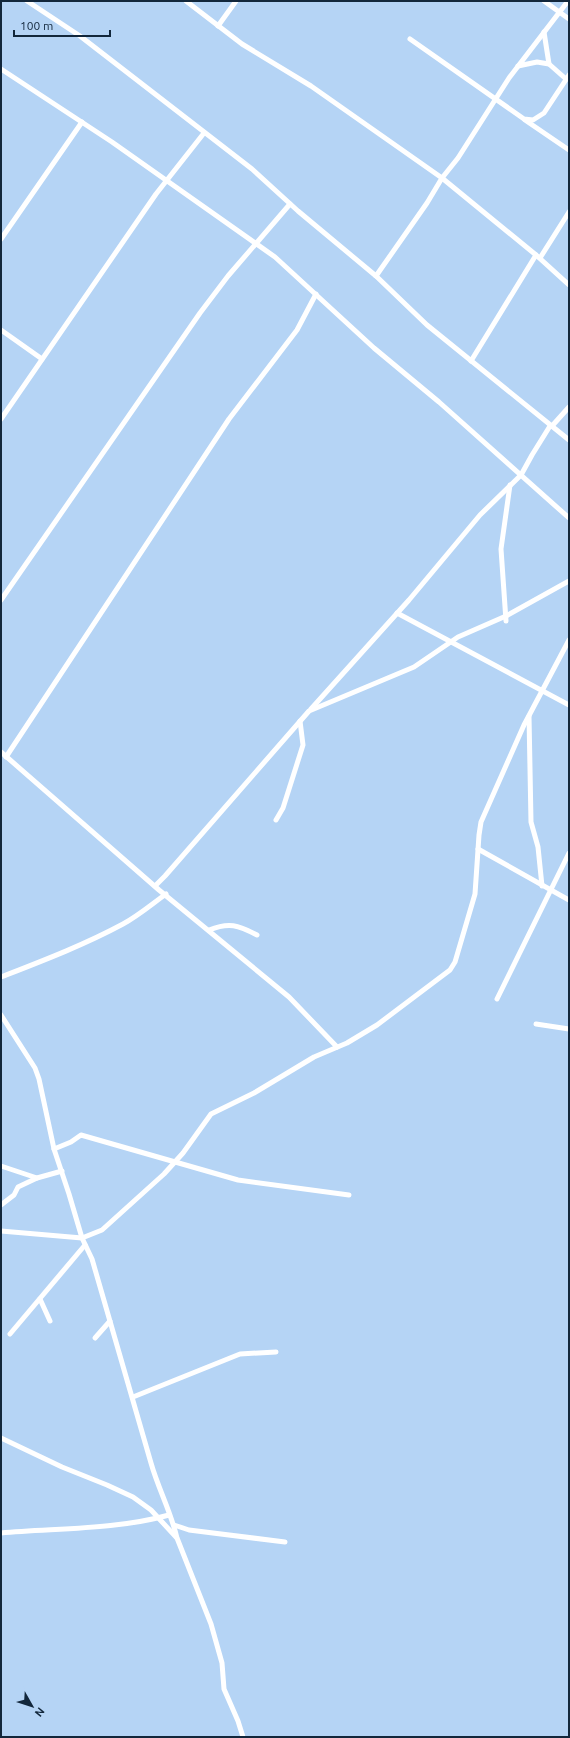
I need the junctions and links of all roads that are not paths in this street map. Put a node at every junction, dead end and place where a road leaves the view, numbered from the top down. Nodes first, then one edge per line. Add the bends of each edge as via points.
1 (27, 1) edge
2 (186, 1) edge
3 (236, 1) edge
4 (544, 1) edge
5 (568, 1) edge
6 (559, 12) junction
7 (569, 19) edge
8 (218, 26) junction
9 (544, 32) junction
10 (410, 39) dead end
11 (549, 64) junction
12 (518, 66) junction
13 (1, 69) edge
14 (568, 77) edge
15 (496, 100) junction
16 (524, 119) junction
17 (82, 122) junction
18 (204, 133) junction
19 (569, 150) edge
20 (442, 178) junction
21 (166, 181) junction
22 (290, 204) junction
23 (569, 212) edge
24 (1, 239) edge
25 (255, 243) junction
26 (538, 256) junction
27 (376, 276) junction
28 (569, 285) edge
29 (316, 294) junction
30 (1, 330) edge
31 (42, 358) junction
32 (471, 361) junction
33 (569, 407) edge
34 (1, 420) edge
35 (551, 426) junction
36 (569, 440) edge
37 (521, 475) junction
38 (510, 485) junction
39 (569, 518) edge
40 (569, 581) edge
41 (1, 600) edge
42 (397, 613) junction
43 (506, 619) junction
44 (569, 640) edge
45 (452, 641) junction
46 (542, 691) junction
47 (569, 705) edge
48 (309, 711) junction
49 (529, 714) junction
50 (300, 721) junction
51 (1, 752) edge
52 (6, 757) junction
53 (276, 820) dead end
54 (478, 849) junction
55 (569, 853) edge
56 (155, 886) junction
57 (542, 886) junction
58 (550, 890) junction
59 (166, 894) junction
60 (569, 900) edge
61 (210, 930) junction
62 (257, 935) dead end
63 (1, 977) edge
64 (497, 999) dead end
65 (1, 1016) edge
66 (536, 1024) dead end
67 (569, 1029) edge
68 (337, 1047) junction
69 (54, 1149) junction
70 (175, 1162) junction
71 (1, 1166) edge
72 (62, 1171) junction
73 (38, 1178) junction
74 (349, 1195) dead end
75 (1, 1205) edge
76 (1, 1231) edge
77 (82, 1238) junction
78 (85, 1245) junction
79 (40, 1299) junction
80 (50, 1320) dead end
81 (110, 1321) junction
82 (10, 1334) dead end
83 (95, 1338) dead end
84 (276, 1352) dead end
85 (133, 1397) junction
86 (1, 1438) edge
87 (169, 1515) junction
88 (158, 1518) junction
89 (174, 1525) junction
90 (1, 1533) edge
91 (177, 1538) junction
92 (285, 1542) dead end
93 (243, 1737) edge

1 - 18 street via 80,36
2 - 8 street
3 - 8 street
4 - 6 street
5 - 6 street
6 - 7 street
6 - 9 street
8 - 20 street via 242,44 311,86
9 - 11 street
9 - 12 street
10 - 15 street
11 - 12 street via 537,62
11 - 14 street
12 - 15 street
13 - 17 street
14 - 16 street via 544,113 533,120
15 - 16 street
15 - 20 street
16 - 19 street
17 - 21 street
17 - 24 street
18 - 21 street
18 - 22 street via 252,169
20 - 26 street
20 - 27 street via 428,203
21 - 25 street
21 - 31 street
22 - 25 street
22 - 27 street
23 - 26 street
25 - 29 street via 275,257
25 - 41 street via 200,313
26 - 28 street
26 - 32 street
27 - 32 street via 426,326
29 - 37 street via 374,348
29 - 52 street via 297,330 229,419
30 - 31 street
31 - 34 street
32 - 35 street
33 - 35 street
35 - 36 street
35 - 37 street
37 - 38 street
37 - 39 street
38 - 42 street via 480,515
38 - 43 street via 500,549
40 - 43 street
42 - 45 street
42 - 48 street
43 - 45 street
44 - 46 street
45 - 46 street
45 - 48 street via 414,667
46 - 47 street
46 - 49 street
48 - 50 street
49 - 54 street via 481,822
49 - 57 street via 531,822 538,847
50 - 53 street via 303,745 283,808
50 - 56 street
51 - 52 street
52 - 56 street
54 - 57 street
54 - 68 street via 475,894 453,966 377,1025
55 - 58 street
56 - 59 street
57 - 58 street
58 - 60 street
58 - 64 street
59 - 61 street
59 - 63 street via 124,923 52,957
61 - 62 street via 231,925 242,927
61 - 68 street via 289,997
65 - 69 street via 35,1068
66 - 67 street
68 - 70 street via 210,1114
69 - 70 street via 81,1135
69 - 72 street
70 - 74 street via 238,1180
70 - 77 street via 108,1226
71 - 73 street
72 - 73 street
72 - 77 street
73 - 75 street via 18,1187 14,1195
76 - 77 street
77 - 78 street
78 - 79 street
78 - 81 street via 92,1259
79 - 80 street
79 - 82 street
81 - 83 street
81 - 85 street
84 - 85 street via 240,1354
85 - 87 street
86 - 88 street via 133,1497
87 - 88 street
87 - 89 street
88 - 90 street via 102,1526
88 - 91 street
89 - 91 street
89 - 92 street via 189,1530
91 - 93 street via 211,1624 222,1663 224,1689

